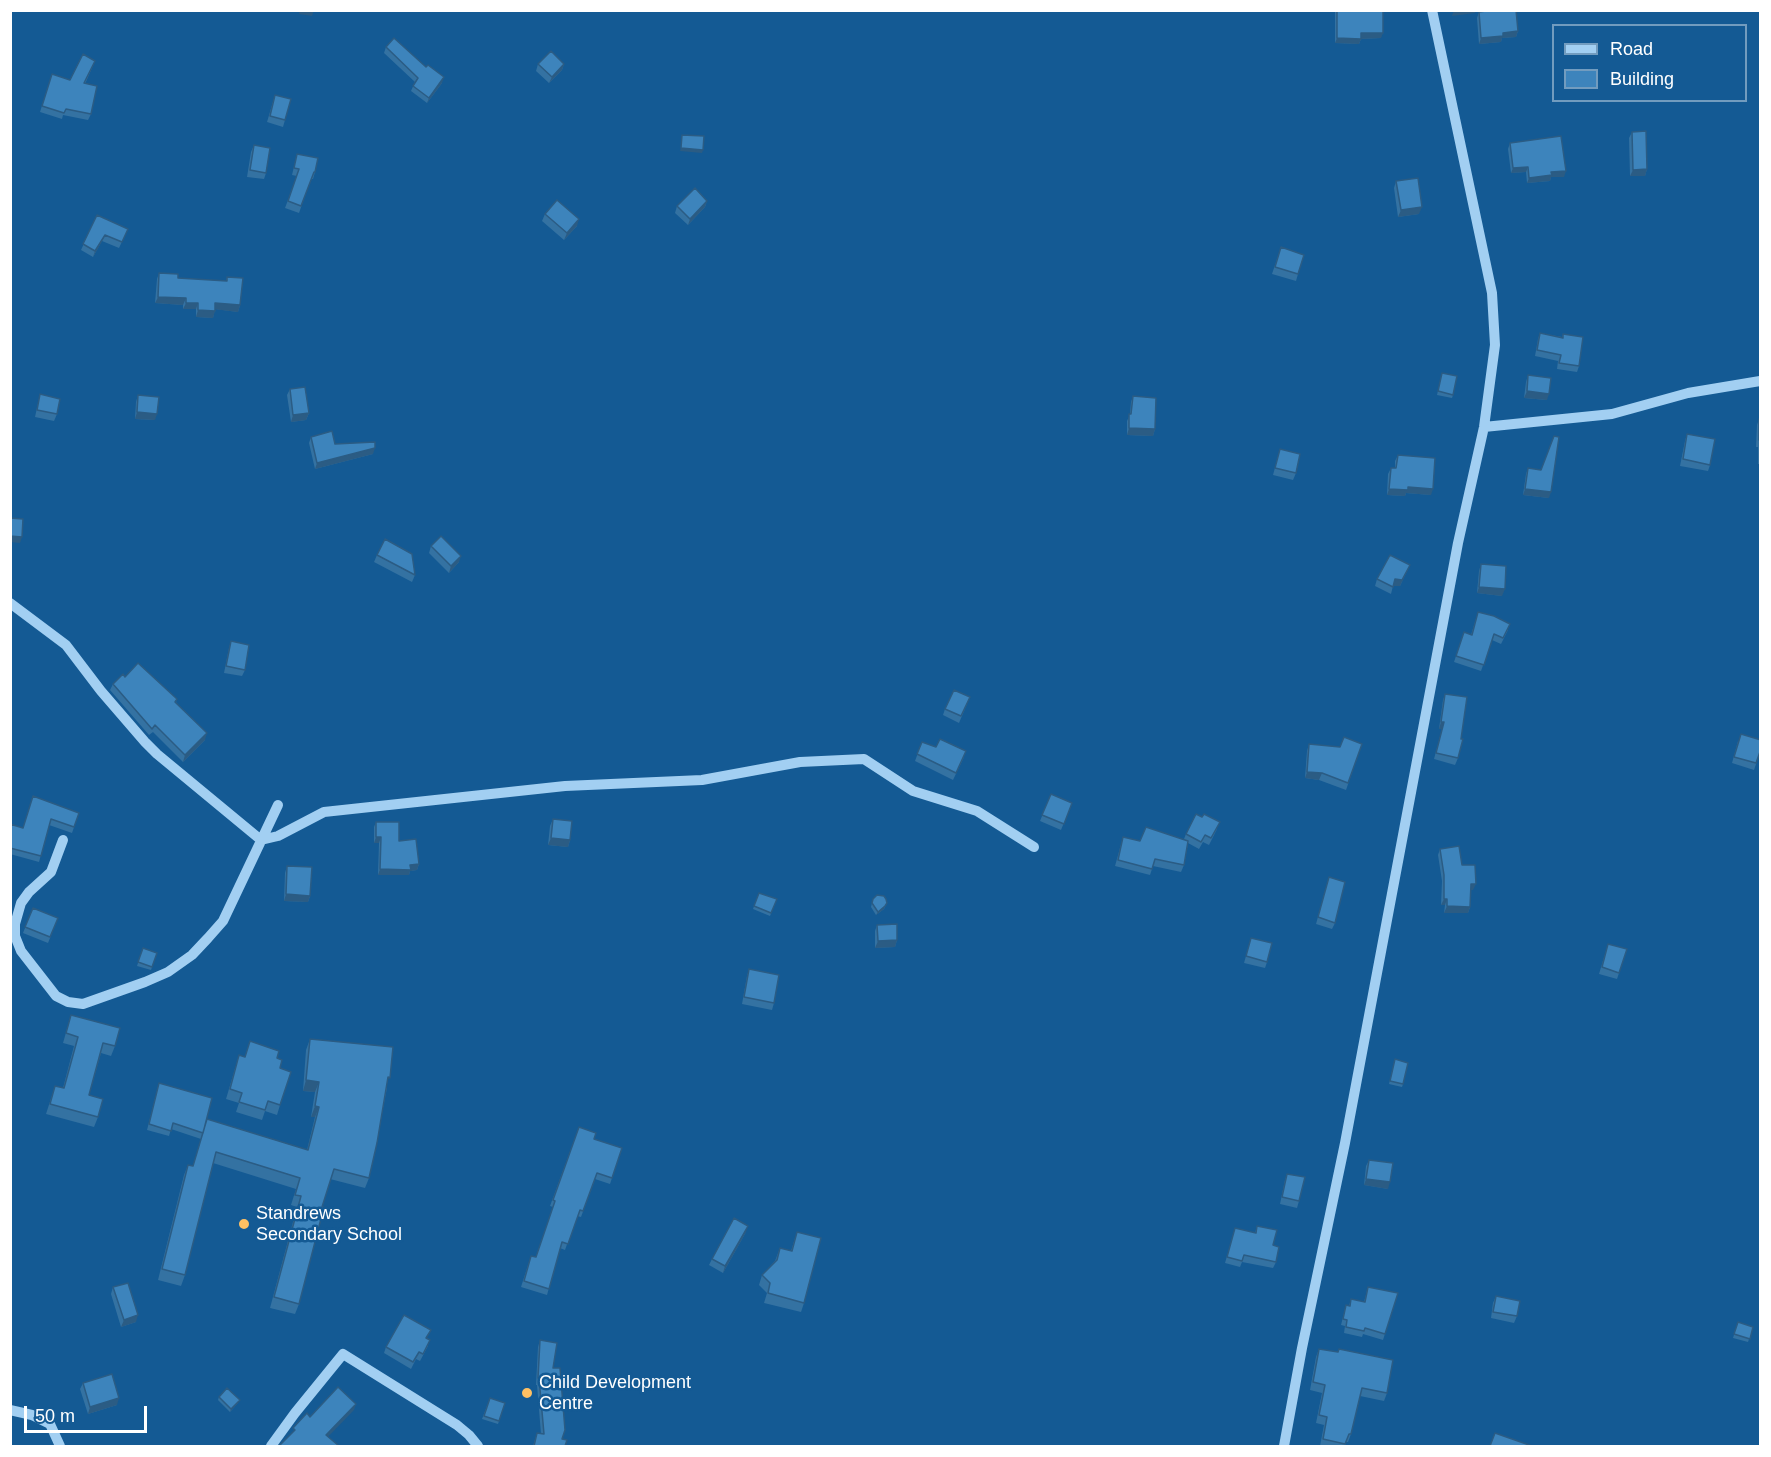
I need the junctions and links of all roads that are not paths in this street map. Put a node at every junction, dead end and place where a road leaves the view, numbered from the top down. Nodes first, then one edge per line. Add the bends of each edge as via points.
1 (1432, 10) edge
2 (1761, 381) edge
3 (1485, 428) junction
4 (10, 603) edge
5 (278, 805) dead end
6 (63, 840) dead end
7 (261, 840) junction
8 (1034, 847) dead end
9 (10, 1410) edge
10 (60, 1446) edge
11 (271, 1446) edge
12 (478, 1446) edge
13 (1284, 1446) edge

1 - 3 street via 1492,293 1495,345
2 - 3 street via 1688,393 1612,414
3 - 13 street via 1458,543
4 - 7 street via 66,645 157,754
5 - 7 street
6 - 7 street via 51,872 21,903 15,936 21,951 56,996 83,1004 168,972 192,955 222,921
7 - 8 street via 278,836 324,812 565,786 702,780 800,762 864,759 913,791 977,812
9 - 10 street via 50,1424
11 - 12 street via 343,1354 457,1425

